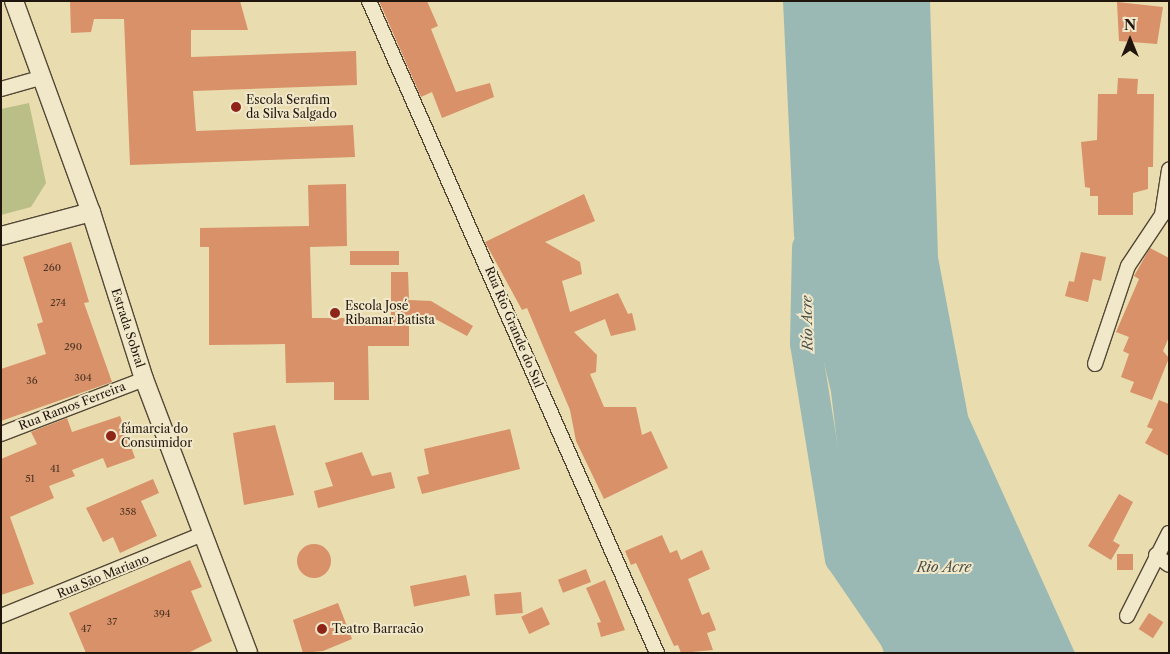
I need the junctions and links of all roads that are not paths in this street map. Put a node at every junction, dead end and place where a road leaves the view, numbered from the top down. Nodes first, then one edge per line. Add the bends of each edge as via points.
1 (14, 1) edge
2 (368, 1) edge
3 (42, 77) junction
4 (1, 89) edge
5 (1169, 170) edge
6 (91, 212) junction
7 (1165, 217) edge
8 (1, 236) edge
9 (1094, 364) dead end
10 (144, 379) junction
11 (1, 434) edge
12 (203, 534) junction
13 (1169, 534) edge
14 (1156, 555) junction
15 (1169, 565) edge
16 (1, 616) edge
17 (1127, 616) dead end
18 (248, 653) edge
19 (657, 653) edge

1 - 3 street, Estrada Sobral
2 - 19 street, Rua Rio Grande do Sul
3 - 4 street
3 - 6 street, Estrada Sobral
5 - 7 street
6 - 8 street
6 - 10 street, Estrada Sobral
7 - 9 street via 1128,266
10 - 11 street, Rua Ramos Ferreira
10 - 12 street, Estrada Sobral
12 - 16 street, Rua São Mariano
12 - 18 street, Estrada Sobral
13 - 14 street
14 - 15 street
14 - 17 street

